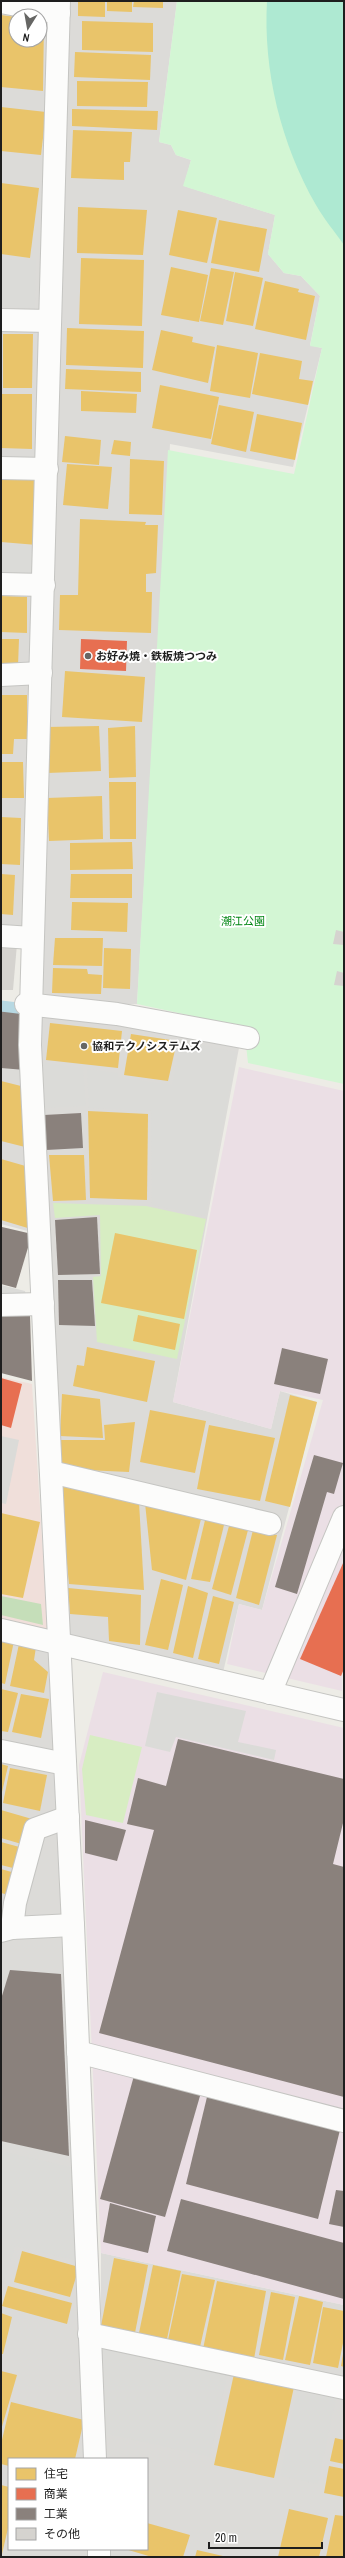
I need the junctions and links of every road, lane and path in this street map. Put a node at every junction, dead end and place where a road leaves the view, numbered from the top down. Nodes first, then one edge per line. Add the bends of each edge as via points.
1 (1, 2) edge
2 (59, 7) edge
3 (1, 320) edge
4 (50, 321) junction
5 (1, 468) edge
6 (47, 469) junction
7 (1, 584) edge
8 (44, 585) junction
9 (41, 673) junction
10 (1, 675) edge
11 (1, 936) edge
12 (32, 938) junction
13 (28, 1005) junction
14 (248, 1038) dead end
15 (43, 1304) junction
16 (1, 1305) edge
17 (51, 1472) junction
18 (344, 1517) edge
19 (270, 1524) dead end
20 (1, 1630) edge
21 (59, 1643) junction
22 (270, 1693) junction
23 (344, 1710) edge
24 (1, 1751) edge
25 (65, 1764) junction
26 (68, 1817) junction
27 (73, 1925) junction
28 (7, 1930) edge
29 (78, 2052) junction
30 (344, 2121) edge
31 (90, 2334) junction
32 (344, 2388) edge
33 (95, 2458) edge

1 - 2 street
2 - 4 street
3 - 4 street
4 - 6 street
5 - 6 street
6 - 8 street
7 - 8 street
8 - 9 street
9 - 10 street
9 - 12 street
11 - 12 street
12 - 13 street
13 - 14 street via 117,1014
13 - 15 street
15 - 16 street
15 - 17 street
17 - 19 street
17 - 21 street
18 - 22 street
20 - 21 street
21 - 22 street
21 - 25 street
22 - 23 street
24 - 25 street
25 - 26 street
26 - 27 street
26 - 28 street via 35,1829
27 - 28 street
27 - 29 street
29 - 30 street
29 - 31 street
31 - 32 street
31 - 33 street

